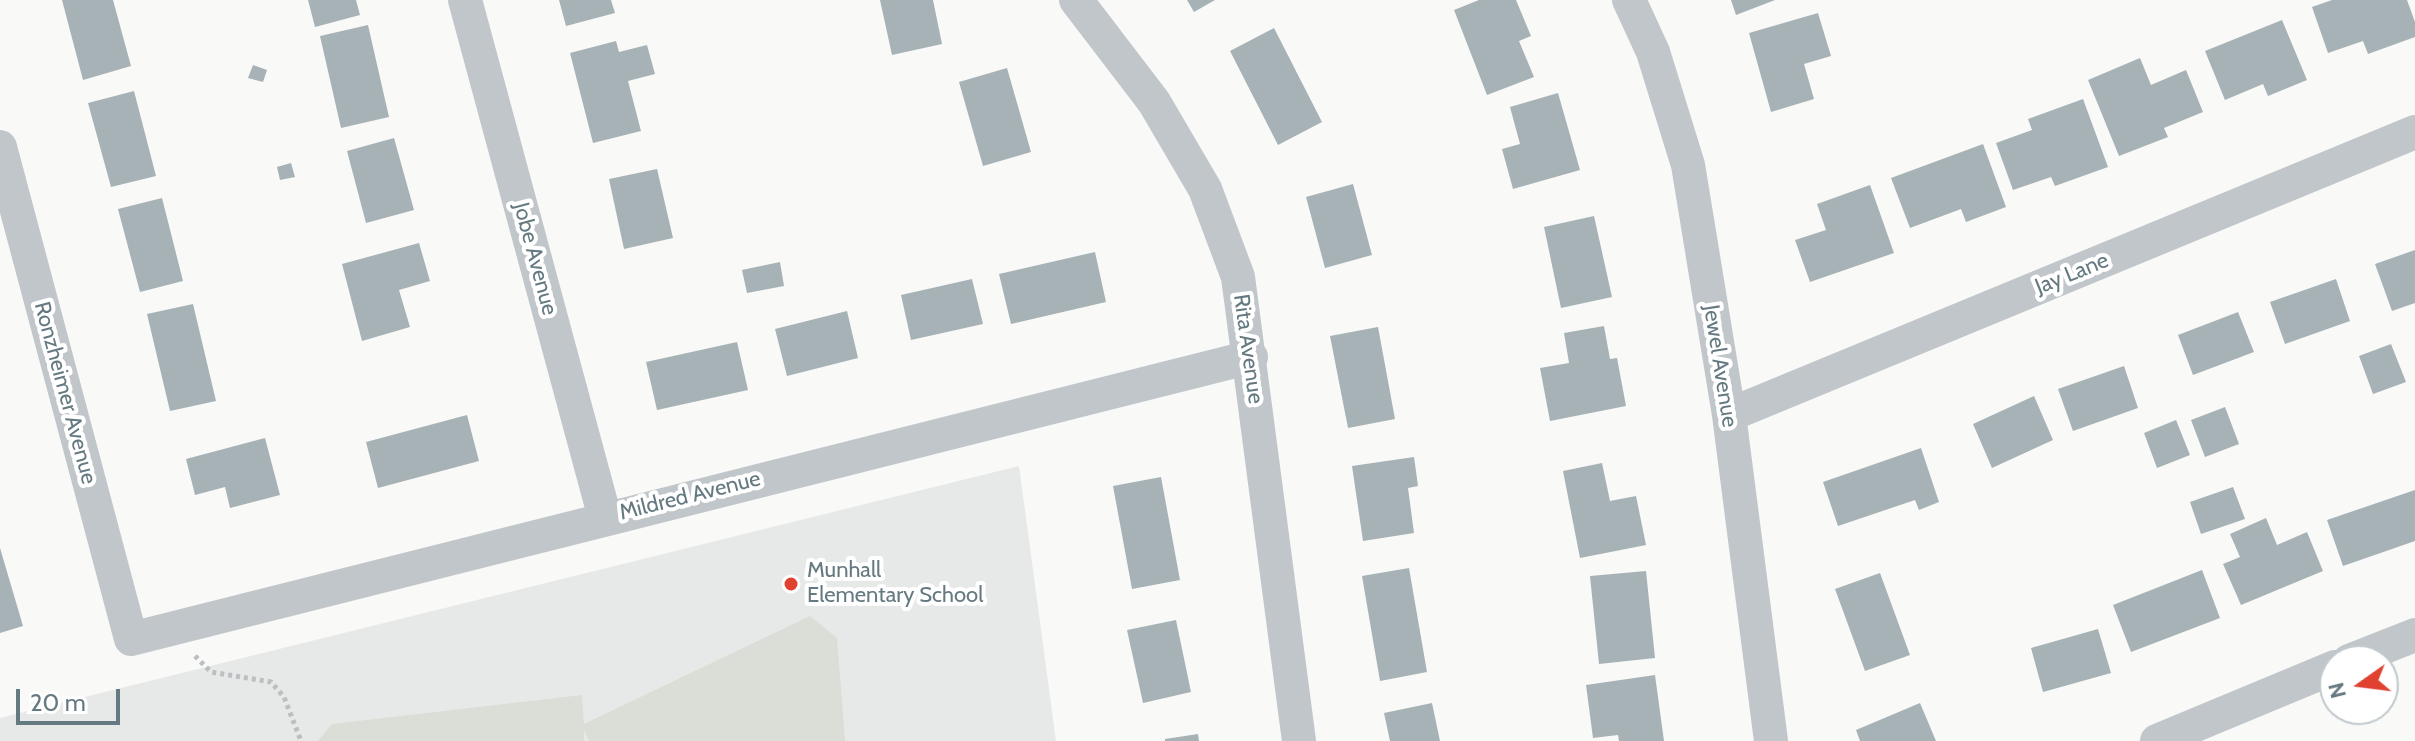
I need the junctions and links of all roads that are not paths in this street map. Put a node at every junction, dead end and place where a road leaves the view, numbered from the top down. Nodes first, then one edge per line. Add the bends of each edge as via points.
1 (465, 0) edge
2 (1076, 0) edge
3 (1629, 0) edge
4 (2415, 132) edge
5 (0, 147) edge
6 (1251, 357) junction
7 (1729, 415) junction
8 (605, 518) junction
9 (2415, 635) edge
10 (131, 639) joint
11 (2390, 645) edge
12 (2319, 674) edge
13 (1299, 741) edge
14 (1771, 741) edge
15 (2157, 741) edge

1 - 8 street, Jobe Avenue
2 - 6 street, Rita Avenue via 1154,102 1205,189 1238,277
3 - 7 street, Jewel Avenue via 1653,52 1688,165
4 - 7 street, Jay Lane
5 - 10 street, Ronzheimer Avenue
6 - 8 street, Mildred Avenue
6 - 13 street, Rita Avenue
7 - 14 street, Jewel Avenue
8 - 10 street, Mildred Avenue
9 - 11 street
12 - 15 street

